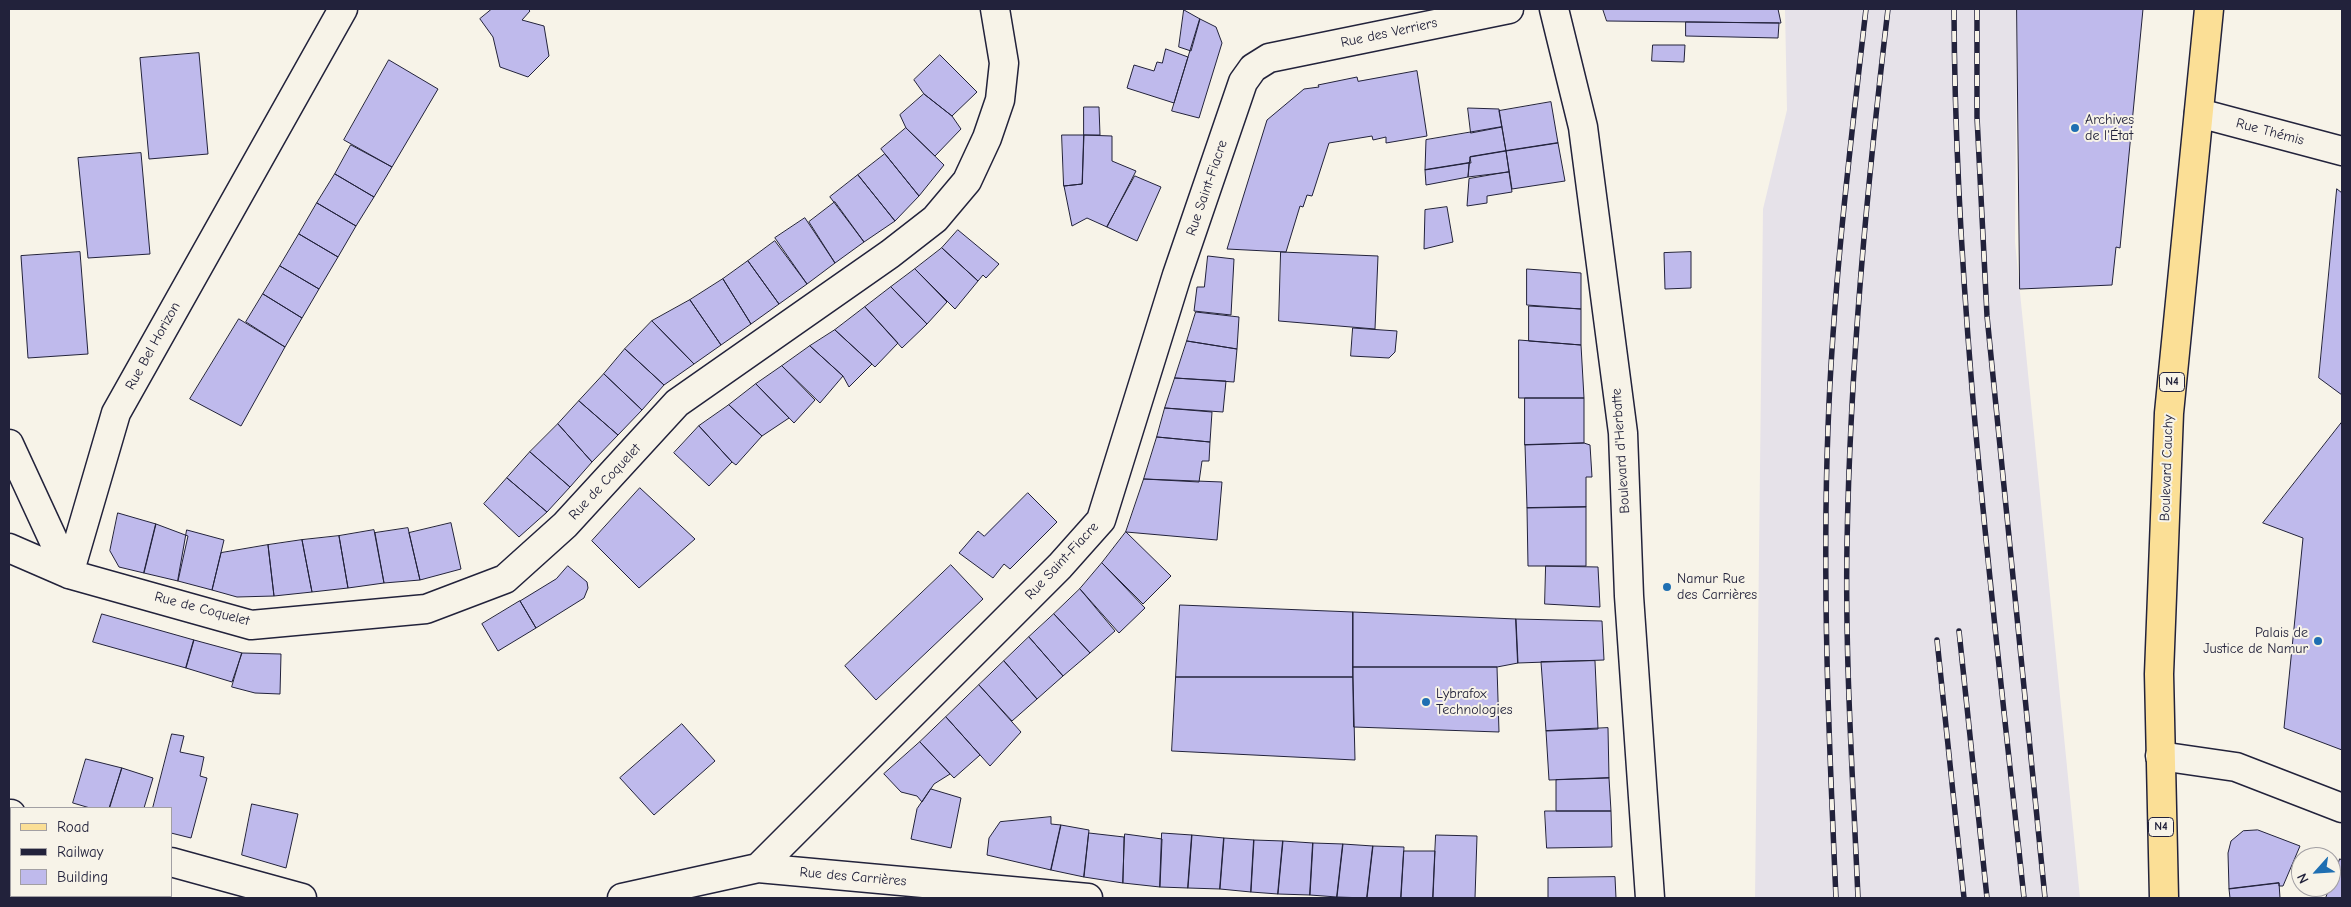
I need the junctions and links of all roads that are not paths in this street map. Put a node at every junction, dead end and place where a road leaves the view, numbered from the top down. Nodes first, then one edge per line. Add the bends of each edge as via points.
1 (344, 9) edge
2 (995, 9) edge
3 (1509, 9) edge
4 (1554, 9) edge
5 (2209, 9) edge
6 (1268, 58) joint
7 (2198, 113) junction
8 (2342, 151) edge
9 (9, 444) edge
10 (9, 548) edge
11 (69, 574) junction
12 (2160, 756) junction
13 (2342, 808) edge
14 (172, 862) edge
15 (758, 868) junction
16 (302, 898) edge
17 (622, 898) edge
18 (1088, 898) edge
19 (1650, 898) edge
20 (2164, 898) edge

1 - 11 street, Rue Bel Horizon via 116,413
2 - 11 street, Rue de Coquelet via 1004,62 1000,100 967,181 935,219 677,403 565,525 505,578 426,609 252,625
3 - 6 street, Rue des Verriers
4 - 19 street, Boulevard d'Herbatte via 1583,127 1622,433 1629,596
5 - 7 main road, Boulevard Cauchy / N4
6 - 15 street, Rue Saint-Fiacre via 1253,68 1243,82 1177,275 1101,520 1060,566
7 - 8 street, Rue Thémis
7 - 12 main road, Boulevard Cauchy / N4 via 2169,413 2159,674
9 - 11 street
10 - 11 street, Rue de Coquelet
12 - 13 street via 2236,767
12 - 20 main road, Boulevard Cauchy / N4
14 - 16 street
15 - 17 street, Rue des Carrières
15 - 18 street, Rue des Carrières

